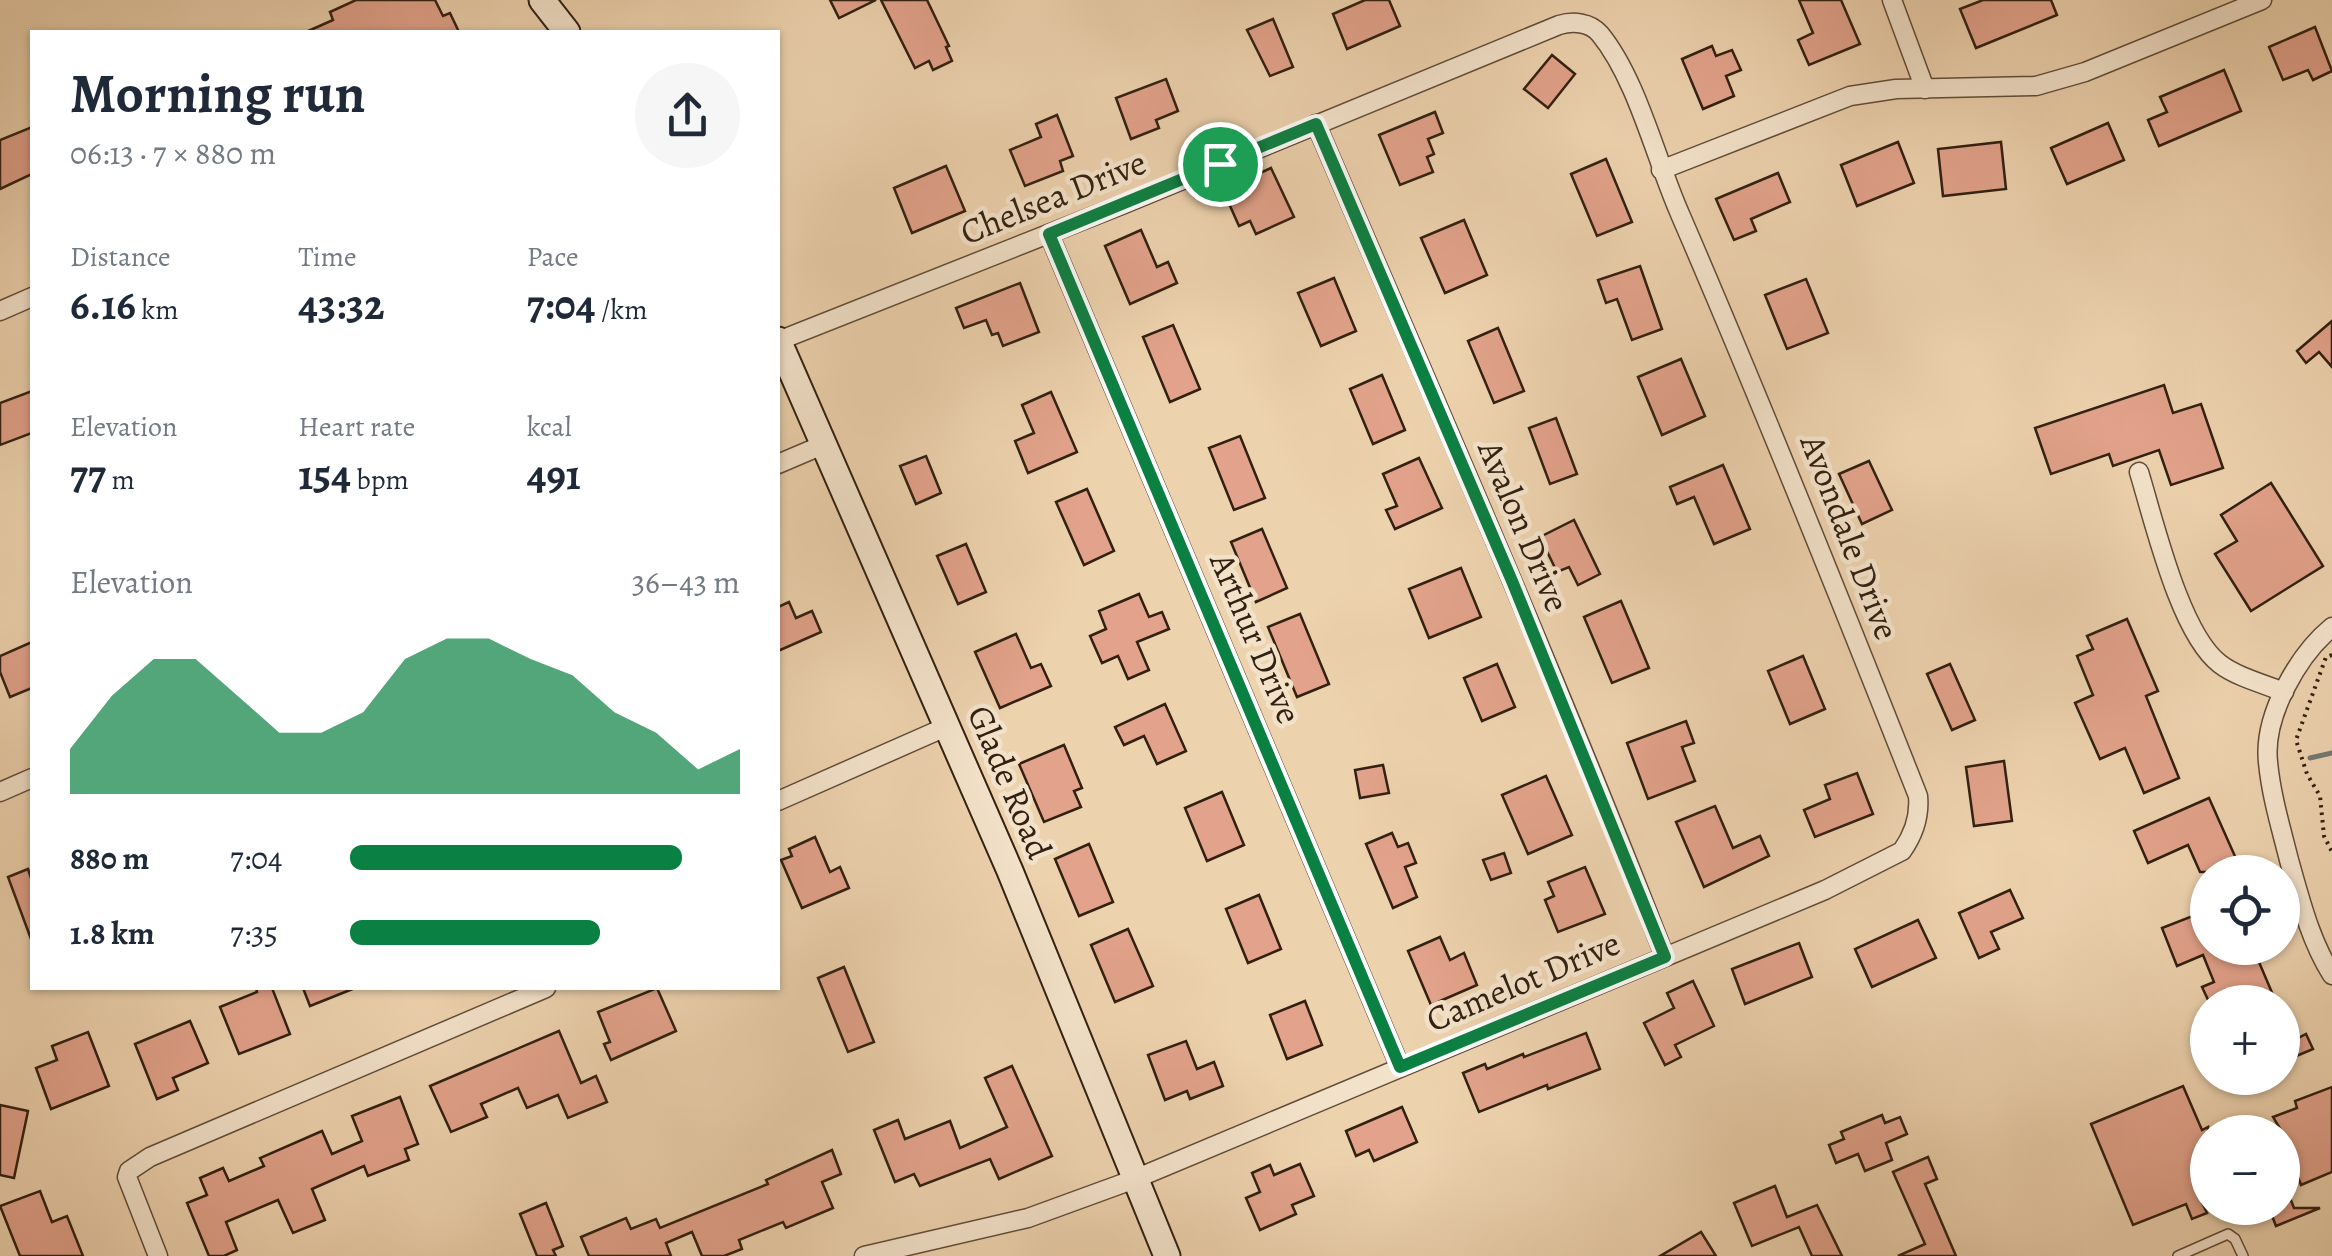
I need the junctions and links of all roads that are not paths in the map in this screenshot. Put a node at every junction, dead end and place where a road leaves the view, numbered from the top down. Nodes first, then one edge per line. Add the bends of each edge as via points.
1 (542, 0) edge
2 (1892, 0) edge
3 (2262, 0) edge
4 (565, 30) edge
5 (1925, 89) junction
6 (1316, 124) junction
7 (1661, 170) junction
8 (1049, 234) junction
9 (30, 297) edge
10 (0, 310) edge
11 (780, 340) edge
12 (780, 345) edge
13 (825, 444) junction
14 (780, 463) edge
15 (2139, 472) dead end
16 (2332, 627) edge
17 (2284, 692) junction
18 (948, 726) junction
19 (30, 779) edge
20 (0, 792) edge
21 (780, 800) edge
22 (1825, 890) joint
23 (1665, 957) junction
24 (2332, 975) edge
25 (541, 990) edge
26 (1400, 1067) junction
27 (1134, 1179) junction
28 (158, 1256) edge
29 (864, 1256) edge
30 (1167, 1256) edge
31 (2178, 1256) edge
32 (2243, 1256) edge

1 - 4 main road
2 - 5 street
3 - 5 street via 2036,86
5 - 7 street via 1850,96
6 - 7 street, Chelsea Drive via 1571,21 1600,34 1627,79
6 - 8 street, Chelsea Drive
6 - 23 street, Avalon Drive
7 - 22 street, Avondale Drive via 1772,427 1918,796 1919,813 1902,851
8 - 11 street, Chelsea Drive
8 - 26 street, Arthur Drive
9 - 10 street
12 - 13 main road, Glade Road
13 - 14 street
13 - 18 main road, Glade Road
15 - 17 street via 2177,594 2205,650 2222,666
16 - 17 street via 2296,667
17 - 24 street via 2267,759 2300,903
18 - 21 street
18 - 27 main road, Glade Road
19 - 20 street
22 - 23 street, Camelot Drive
23 - 26 street, Camelot Drive
25 - 28 street via 129,1171
26 - 27 street, Camelot Drive
27 - 29 street, Camelot Drive via 1028,1218
27 - 30 main road, Glade Road
31 - 32 lane via 2228,1234

